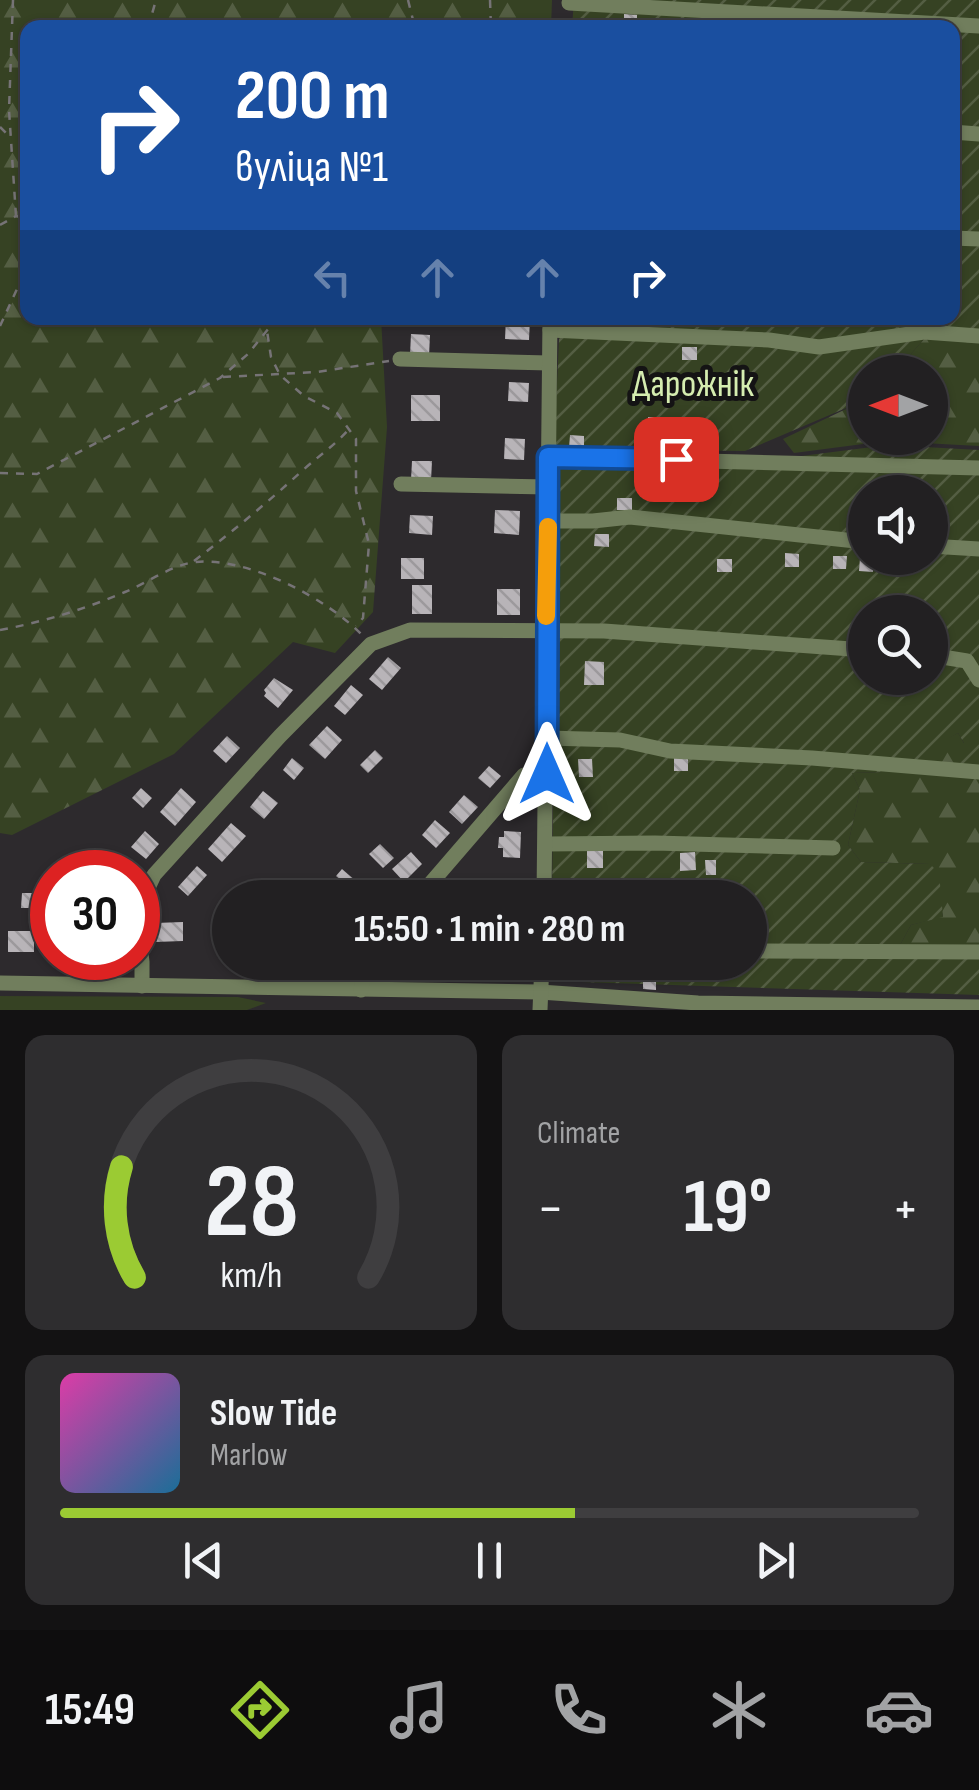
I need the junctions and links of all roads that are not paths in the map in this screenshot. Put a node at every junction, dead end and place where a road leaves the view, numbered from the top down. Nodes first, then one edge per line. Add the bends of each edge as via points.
1 (569, 4) dead end
2 (867, 20) edge
3 (550, 325) edge
4 (564, 325) edge
5 (979, 336) edge
6 (400, 359) road end
7 (549, 362) junction
8 (548, 457) junction
9 (979, 468) edge
10 (401, 484) dead end
11 (548, 487) junction
12 (548, 521) junction
13 (848, 540) edge
14 (948, 547) edge
15 (979, 550) edge
16 (546, 632) junction
17 (848, 649) edge
18 (948, 658) edge
19 (979, 680) edge
20 (547, 738) junction
21 (979, 772) edge
22 (547, 774) junction
23 (546, 844) junction
24 (833, 848) dead end
25 (160, 868) edge
26 (434, 880) edge
27 (545, 880) edge
28 (767, 952) edge
29 (979, 952) edge
30 (142, 980) edge
31 (362, 980) edge
32 (541, 980) edge
33 (0, 984) edge
34 (142, 986) junction
35 (361, 990) junction
36 (488, 991) junction
37 (540, 992) junction
38 (979, 1007) edge
39 (488, 1010) edge
40 (540, 1010) edge

1 - 2 street
3 - 7 street
4 - 5 street via 819,347 924,332
6 - 7 street
7 - 8 street
8 - 9 street
8 - 11 street
10 - 11 street
11 - 12 street
12 - 13 street via 630,517
12 - 16 street
14 - 15 street
16 - 17 street
16 - 20 street
16 - 25 street via 410,630 371,644
18 - 19 street via 967,661
20 - 21 street
20 - 22 street
22 - 23 street
22 - 26 street via 524,775
23 - 24 street
23 - 27 street
28 - 29 street
30 - 34 street
31 - 35 street
32 - 37 street
33 - 34 street
34 - 35 street
35 - 36 street
36 - 37 street
36 - 39 street
37 - 38 street via 698,1004
37 - 40 street

